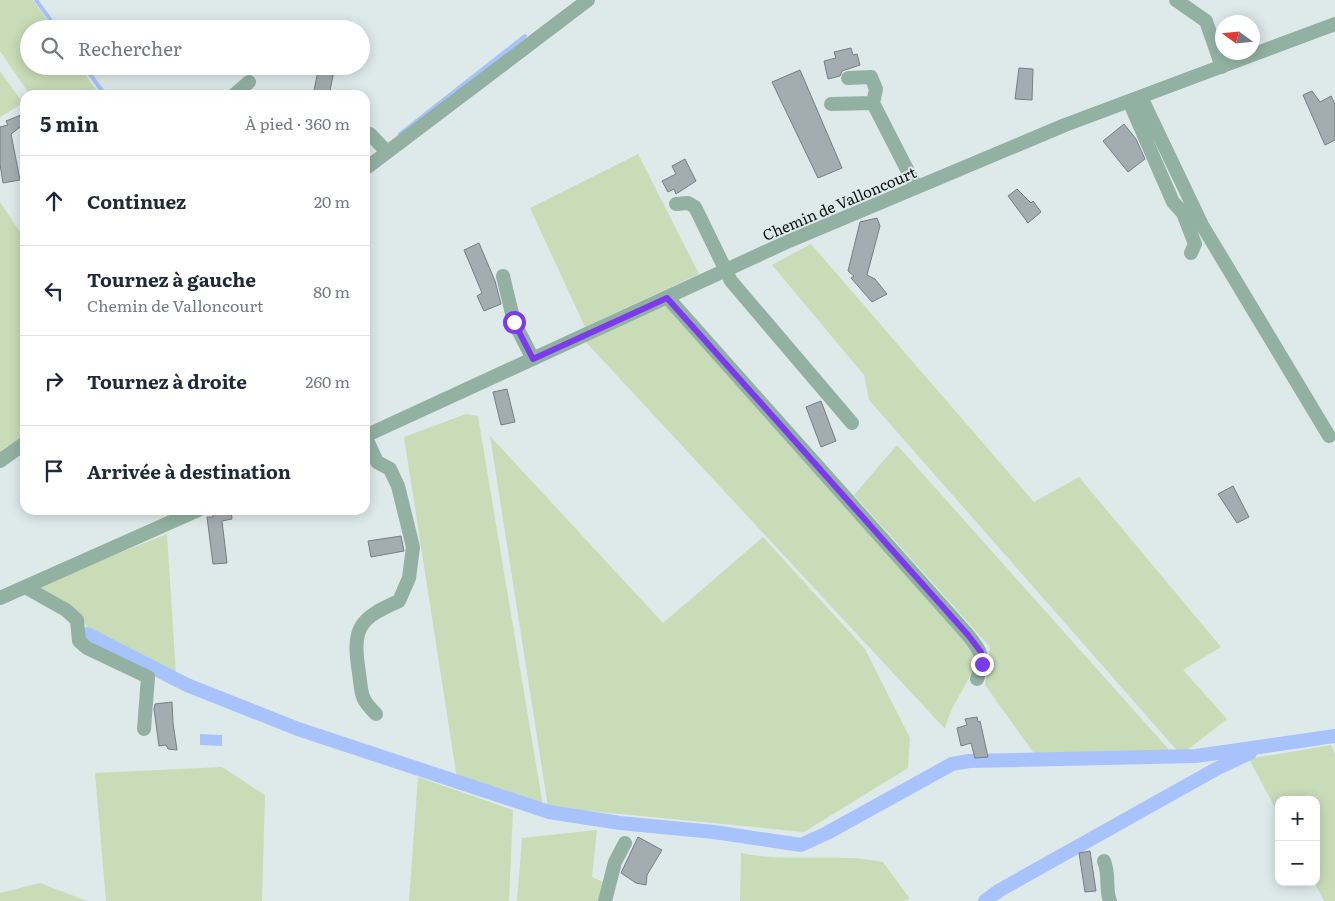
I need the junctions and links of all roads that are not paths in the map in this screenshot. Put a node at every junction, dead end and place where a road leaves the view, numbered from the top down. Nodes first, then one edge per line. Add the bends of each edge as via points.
1 (588, 0) edge
2 (1176, 0) edge
3 (1335, 24) edge
4 (1222, 67) junction
5 (848, 78) dead end
6 (249, 82) dead end
7 (240, 90) edge
8 (1135, 99) junction
9 (874, 103) junction
10 (831, 104) dead end
11 (370, 134) edge
12 (386, 151) junction
13 (370, 165) edge
14 (916, 187) junction
15 (676, 204) dead end
16 (1191, 253) dead end
17 (726, 270) junction
18 (503, 276) dead end
19 (667, 298) junction
20 (533, 359) junction
21 (852, 423) dead end
22 (370, 434) edge
23 (1329, 436) dead end
24 (20, 447) edge
25 (370, 447) edge
26 (0, 461) edge
27 (187, 515) edge
28 (25, 586) junction
29 (0, 598) edge
30 (977, 679) dead end
31 (376, 714) dead end
32 (144, 728) dead end
33 (625, 843) dead end
34 (1104, 861) dead end
35 (605, 901) edge
36 (1110, 901) edge

1 - 12 street
2 - 4 street via 1206,21
3 - 4 street, Chemin de Valloncourt
4 - 8 street, Chemin de Valloncourt
5 - 9 street via 871,77 876,89
6 - 7 street
8 - 14 street, Chemin de Valloncourt
8 - 16 street via 1174,202 1183,213 1195,244
8 - 23 street via 1202,226
9 - 10 street
9 - 14 street
11 - 12 street
12 - 13 street
14 - 17 street, Chemin de Valloncourt
15 - 17 street via 688,203 695,207
17 - 19 street, Chemin de Valloncourt
17 - 21 street via 730,281
18 - 20 street via 514,322
19 - 20 street, Chemin de Valloncourt
19 - 30 street via 968,635 981,652 982,664
20 - 22 street, Chemin de Valloncourt
24 - 26 street
25 - 31 street via 377,462 390,469 398,486 413,547 408,578 399,601 374,612 356,639 363,701
27 - 28 street
28 - 29 street
28 - 32 street via 77,620 79,641 87,648 148,677
33 - 35 street
34 - 36 street via 1109,874

